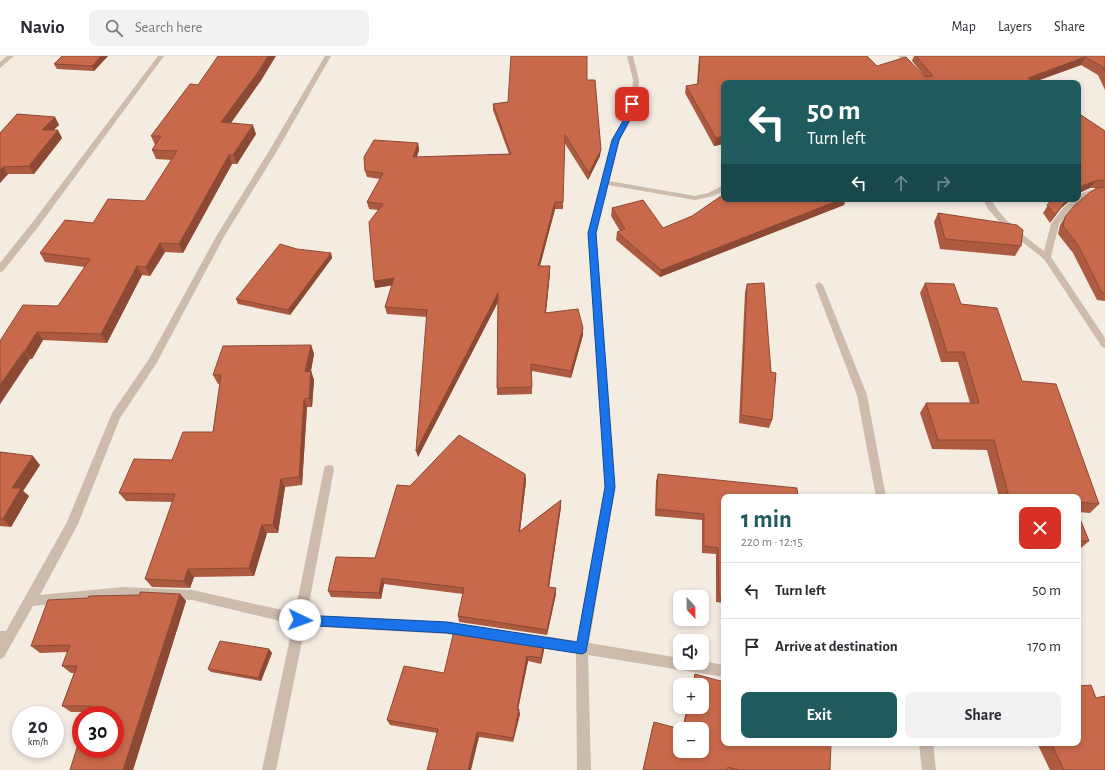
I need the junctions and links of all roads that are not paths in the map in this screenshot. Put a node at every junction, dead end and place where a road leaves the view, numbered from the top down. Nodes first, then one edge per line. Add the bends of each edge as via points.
1 (11, 56) edge
2 (161, 56) edge
3 (328, 56) edge
4 (630, 56) edge
5 (901, 56) edge
6 (0, 66) edge
7 (923, 80) edge
8 (604, 182) junction
9 (721, 189) edge
10 (1105, 191) edge
11 (1081, 196) edge
12 (988, 202) edge
13 (1076, 202) edge
14 (1047, 257) junction
15 (0, 269) edge
16 (819, 285) dead end
17 (1105, 345) edge
18 (328, 469) dead end
19 (880, 494) edge
20 (30, 601) junction
21 (300, 620) junction
22 (5, 636) edge
23 (582, 648) junction
24 (0, 653) edge
25 (721, 671) edge
26 (926, 746) edge
27 (268, 770) edge
28 (584, 770) edge
29 (929, 770) edge

1 - 6 street
2 - 15 street
3 - 20 street via 274,151 221,236 153,361 116,416 72,524
4 - 8 street via 636,80 635,95 630,114 616,140
5 - 7 street
8 - 9 street via 696,198
8 - 23 street via 592,233 610,487
10 - 11 street via 1090,192
12 - 14 street via 1010,228
13 - 14 street via 1055,224
14 - 17 street
16 - 19 street via 862,395
18 - 21 street
20 - 21 street via 123,592 192,595
20 - 22 street
21 - 23 street via 447,628
21 - 27 street
22 - 24 street
23 - 25 street
23 - 28 street
26 - 29 street

